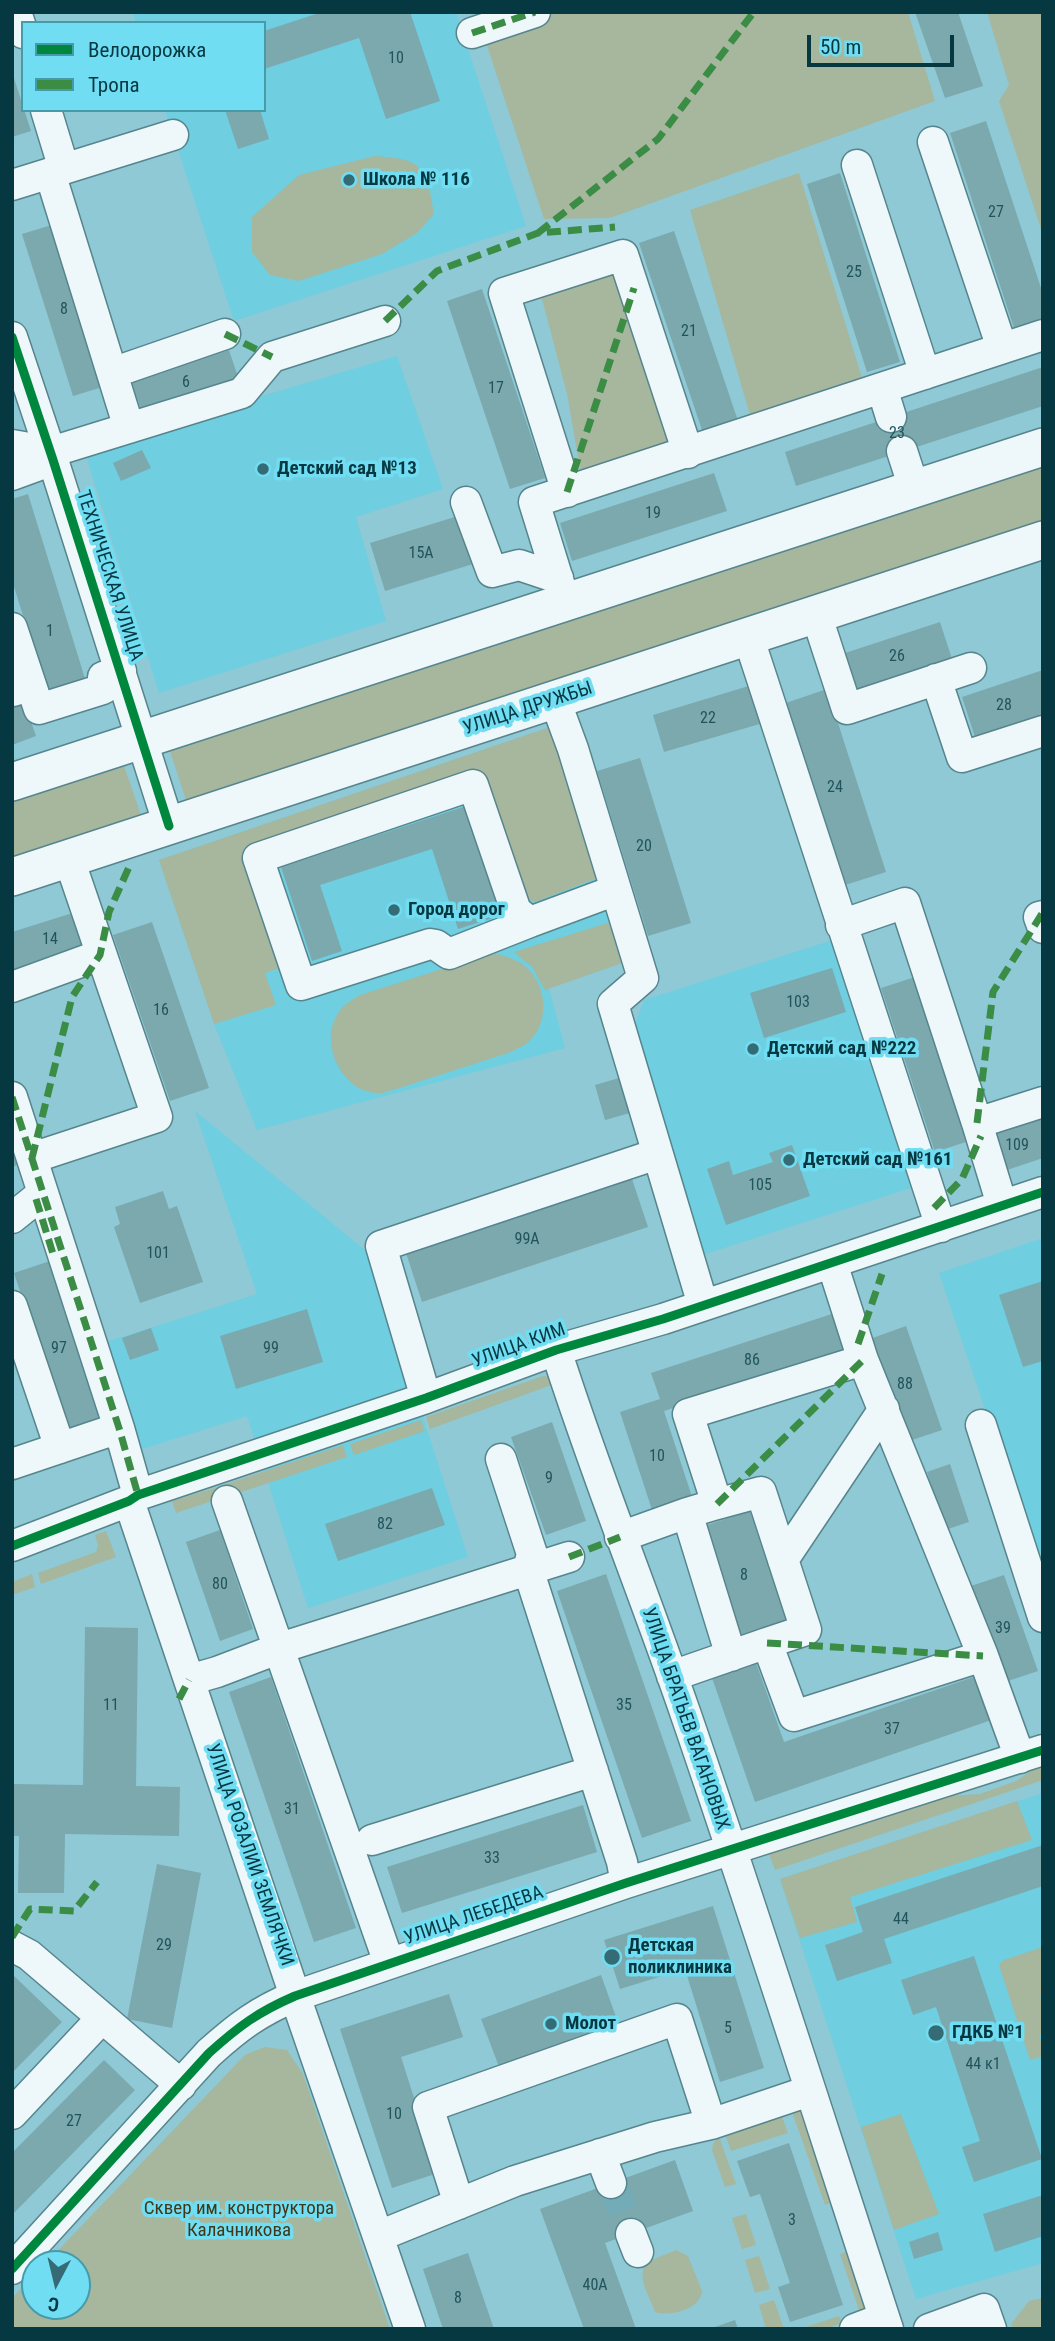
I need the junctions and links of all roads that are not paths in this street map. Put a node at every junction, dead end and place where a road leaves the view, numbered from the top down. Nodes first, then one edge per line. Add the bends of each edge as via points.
1 (535, 12) edge
2 (472, 33) dead end
3 (46, 112) edge
4 (173, 135) dead end
5 (933, 142) dead end
6 (858, 165) dead end
7 (57, 171) junction
8 (12, 185) edge
9 (385, 321) dead end
10 (225, 334) dead end
11 (1043, 335) edge
12 (12, 337) edge
13 (1002, 348) junction
14 (112, 373) junction
15 (925, 374) junction
16 (882, 388) junction
17 (891, 417) dead end
18 (129, 428) junction
19 (12, 445) edge
20 (1043, 447) edge
21 (902, 452) dead end
22 (51, 453) junction
23 (688, 453) junction
24 (12, 475) edge
25 (914, 488) junction
26 (567, 492) junction
27 (466, 502) dead end
28 (1043, 540) edge
29 (561, 590) junction
30 (816, 614) junction
31 (12, 628) edge
32 (748, 636) junction
33 (971, 668) dead end
34 (121, 671) junction
35 (936, 679) junction
36 (22, 688) edge
37 (555, 700) junction
38 (1043, 730) edge
39 (141, 740) junction
40 (12, 782) edge
41 (169, 826) junction
42 (69, 859) junction
43 (12, 877) edge
44 (616, 890) junction
45 (1043, 916) edge
46 (530, 922) junction
47 (841, 925) junction
48 (1043, 928) edge
49 (100, 955) junction
50 (12, 987) edge
51 (12, 1097) edge
52 (1043, 1102) edge
53 (977, 1123) junction
54 (657, 1154) junction
55 (32, 1158) junction
56 (1043, 1192) edge
57 (43, 1193) junction
58 (1002, 1205) junction
59 (12, 1218) edge
60 (941, 1227) junction
61 (832, 1263) junction
62 (703, 1305) junction
63 (12, 1306) edge
64 (556, 1350) junction
65 (863, 1360) junction
66 (426, 1398) junction
67 (884, 1409) junction
68 (981, 1424) dead end
69 (119, 1428) junction
70 (60, 1448) junction
71 (501, 1459) dead end
72 (12, 1464) edge
73 (134, 1498) junction
74 (228, 1501) dead end
75 (716, 1504) junction
76 (687, 1513) junction
77 (620, 1536) junction
78 (12, 1546) edge
79 (569, 1557) dead end
80 (783, 1560) junction
81 (528, 1569) junction
82 (1043, 1617) edge
83 (767, 1643) junction
84 (280, 1648) junction
85 (731, 1656) junction
86 (983, 1656) junction
87 (672, 1676) junction
88 (189, 1680) junction
89 (1032, 1754) edge
90 (593, 1771) junction
91 (372, 1840) dead end
92 (730, 1849) junction
93 (626, 1883) junction
94 (12, 1946) edge
95 (390, 1963) junction
96 (295, 1996) junction
97 (102, 2018) junction
98 (181, 2085) junction
99 (809, 2091) junction
100 (12, 2114) edge
101 (711, 2124) junction
102 (600, 2154) junction
103 (611, 2183) tunnel mouth
104 (459, 2204) junction
105 (379, 2236) junction
106 (15, 2262) edge
107 (886, 2323) edge
108 (410, 2329) edge
109 (855, 2329) edge
110 (929, 2329) edge
111 (991, 2329) edge

1 - 2 street
3 - 7 street
4 - 7 street
5 - 13 street
6 - 15 street
7 - 8 street
7 - 14 street
9 - 18 street via 272,357 242,393
10 - 14 street
11 - 13 street
12 - 22 street, ТЕХНИЧЕСКАЯ УЛИЦА
13 - 15 street
14 - 18 street
15 - 16 street
16 - 17 street
16 - 23 street
18 - 22 street
19 - 22 street
20 - 25 main road
21 - 25 street
22 - 24 street
22 - 34 street, ТЕХНИЧЕСКАЯ УЛИЦА
23 - 26 street
23 - 26 street via 624,255 504,293
25 - 29 main road
26 - 29 street via 534,502
27 - 29 street via 492,572 519,565
28 - 30 main road, УЛИЦА ДРУЖБЫ
29 - 39 main road
30 - 32 main road, УЛИЦА ДРУЖБЫ
30 - 35 street via 847,709
31 - 36 street
32 - 37 main road, УЛИЦА ДРУЖБЫ
32 - 47 street
33 - 35 street
34 - 36 street via 103,677 103,689 39,709
34 - 39 street, ТЕХНИЧЕСКАЯ УЛИЦА
35 - 38 street via 962,757
37 - 41 main road, УЛИЦА ДРУЖБЫ
37 - 44 street
39 - 40 main road
39 - 41 street, ТЕХНИЧЕСКАЯ УЛИЦА
41 - 42 main road, УЛИЦА ДРУЖБЫ
42 - 43 main road, УЛИЦА ДРУЖБЫ
42 - 49 street
44 - 46 street
44 - 54 street via 643,978 613,1004
45 - 48 street via 1039,917
46 - 46 street via 516,911 472,785 258,858 301,985 430,944 449,954
47 - 53 street via 910,902
47 - 60 street
49 - 50 street
49 - 55 street via 157,1117
51 - 55 street, УЛИЦА РОЗАЛИИ ЗЕМЛЯЧКИ
52 - 53 street
53 - 58 street
54 - 62 street
54 - 66 street via 381,1246
55 - 57 street, УЛИЦА РОЗАЛИИ ЗЕМЛЯЧКИ
56 - 58 street, УЛИЦА КИМ
57 - 59 street
57 - 69 street, УЛИЦА РОЗАЛИИ ЗЕМЛЯЧКИ
58 - 60 street, УЛИЦА КИМ
60 - 61 street, УЛИЦА КИМ
61 - 62 street, УЛИЦА КИМ
61 - 65 street
62 - 64 street, УЛИЦА КИМ
63 - 70 street
64 - 66 street, УЛИЦА КИМ
64 - 77 street, УЛИЦА БРАТЬЕВ ВАГАНОВЫХ
65 - 67 street
65 - 75 street via 688,1414
66 - 73 street, УЛИЦА КИМ
67 - 80 street
67 - 86 street
68 - 82 street
69 - 70 street
69 - 73 street, УЛИЦА РОЗАЛИИ ЗЕМЛЯЧКИ
70 - 72 street
71 - 81 street via 532,1553
73 - 78 street, УЛИЦА КИМ
73 - 88 street, УЛИЦА РОЗАЛИИ ЗЕМЛЯЧКИ
74 - 84 street
75 - 76 street
75 - 80 street via 761,1492
76 - 77 street
76 - 85 street
77 - 87 street, УЛИЦА БРАТЬЕВ ВАГАНОВЫХ
79 - 81 street
80 - 83 street via 807,1630
81 - 84 street
81 - 90 street
83 - 85 street
83 - 86 street via 794,1716
84 - 88 street
84 - 95 street
85 - 87 street
86 - 89 street
87 - 92 street, УЛИЦА БРАТЬЕВ ВАГАНОВЫХ
88 - 96 street, УЛИЦА РОЗАЛИИ ЗЕМЛЯЧКИ
89 - 92 street, УЛИЦА ЛЕБЕДЕВА
90 - 91 street
90 - 93 street
92 - 93 street, УЛИЦА ЛЕБЕДЕВА
92 - 99 street, УЛИЦА БРАТЬЕВ ВАГАНОВЫХ
93 - 95 street, УЛИЦА ЛЕБЕДЕВА
94 - 97 street via 29,1955
95 - 96 street, УЛИЦА ЛЕБЕДЕВА
96 - 98 street, УЛИЦА ЛЕБЕДЕВА via 242,2023
96 - 105 street, УЛИЦА РОЗАЛИИ ЗЕМЛЯЧКИ
97 - 98 street
97 - 100 street
98 - 106 street, УЛИЦА ЛЕБЕДЕВА
99 - 101 street
99 - 107 street, УЛИЦА БРАТЬЕВ ВАГАНОВЫХ
101 - 102 street
101 - 104 street via 677,2019 428,2107
102 - 103 street
102 - 104 street
104 - 105 street
105 - 108 street, УЛИЦА РОЗАЛИИ ЗЕМЛЯЧКИ
107 - 109 street
110 - 111 street via 984,2309

